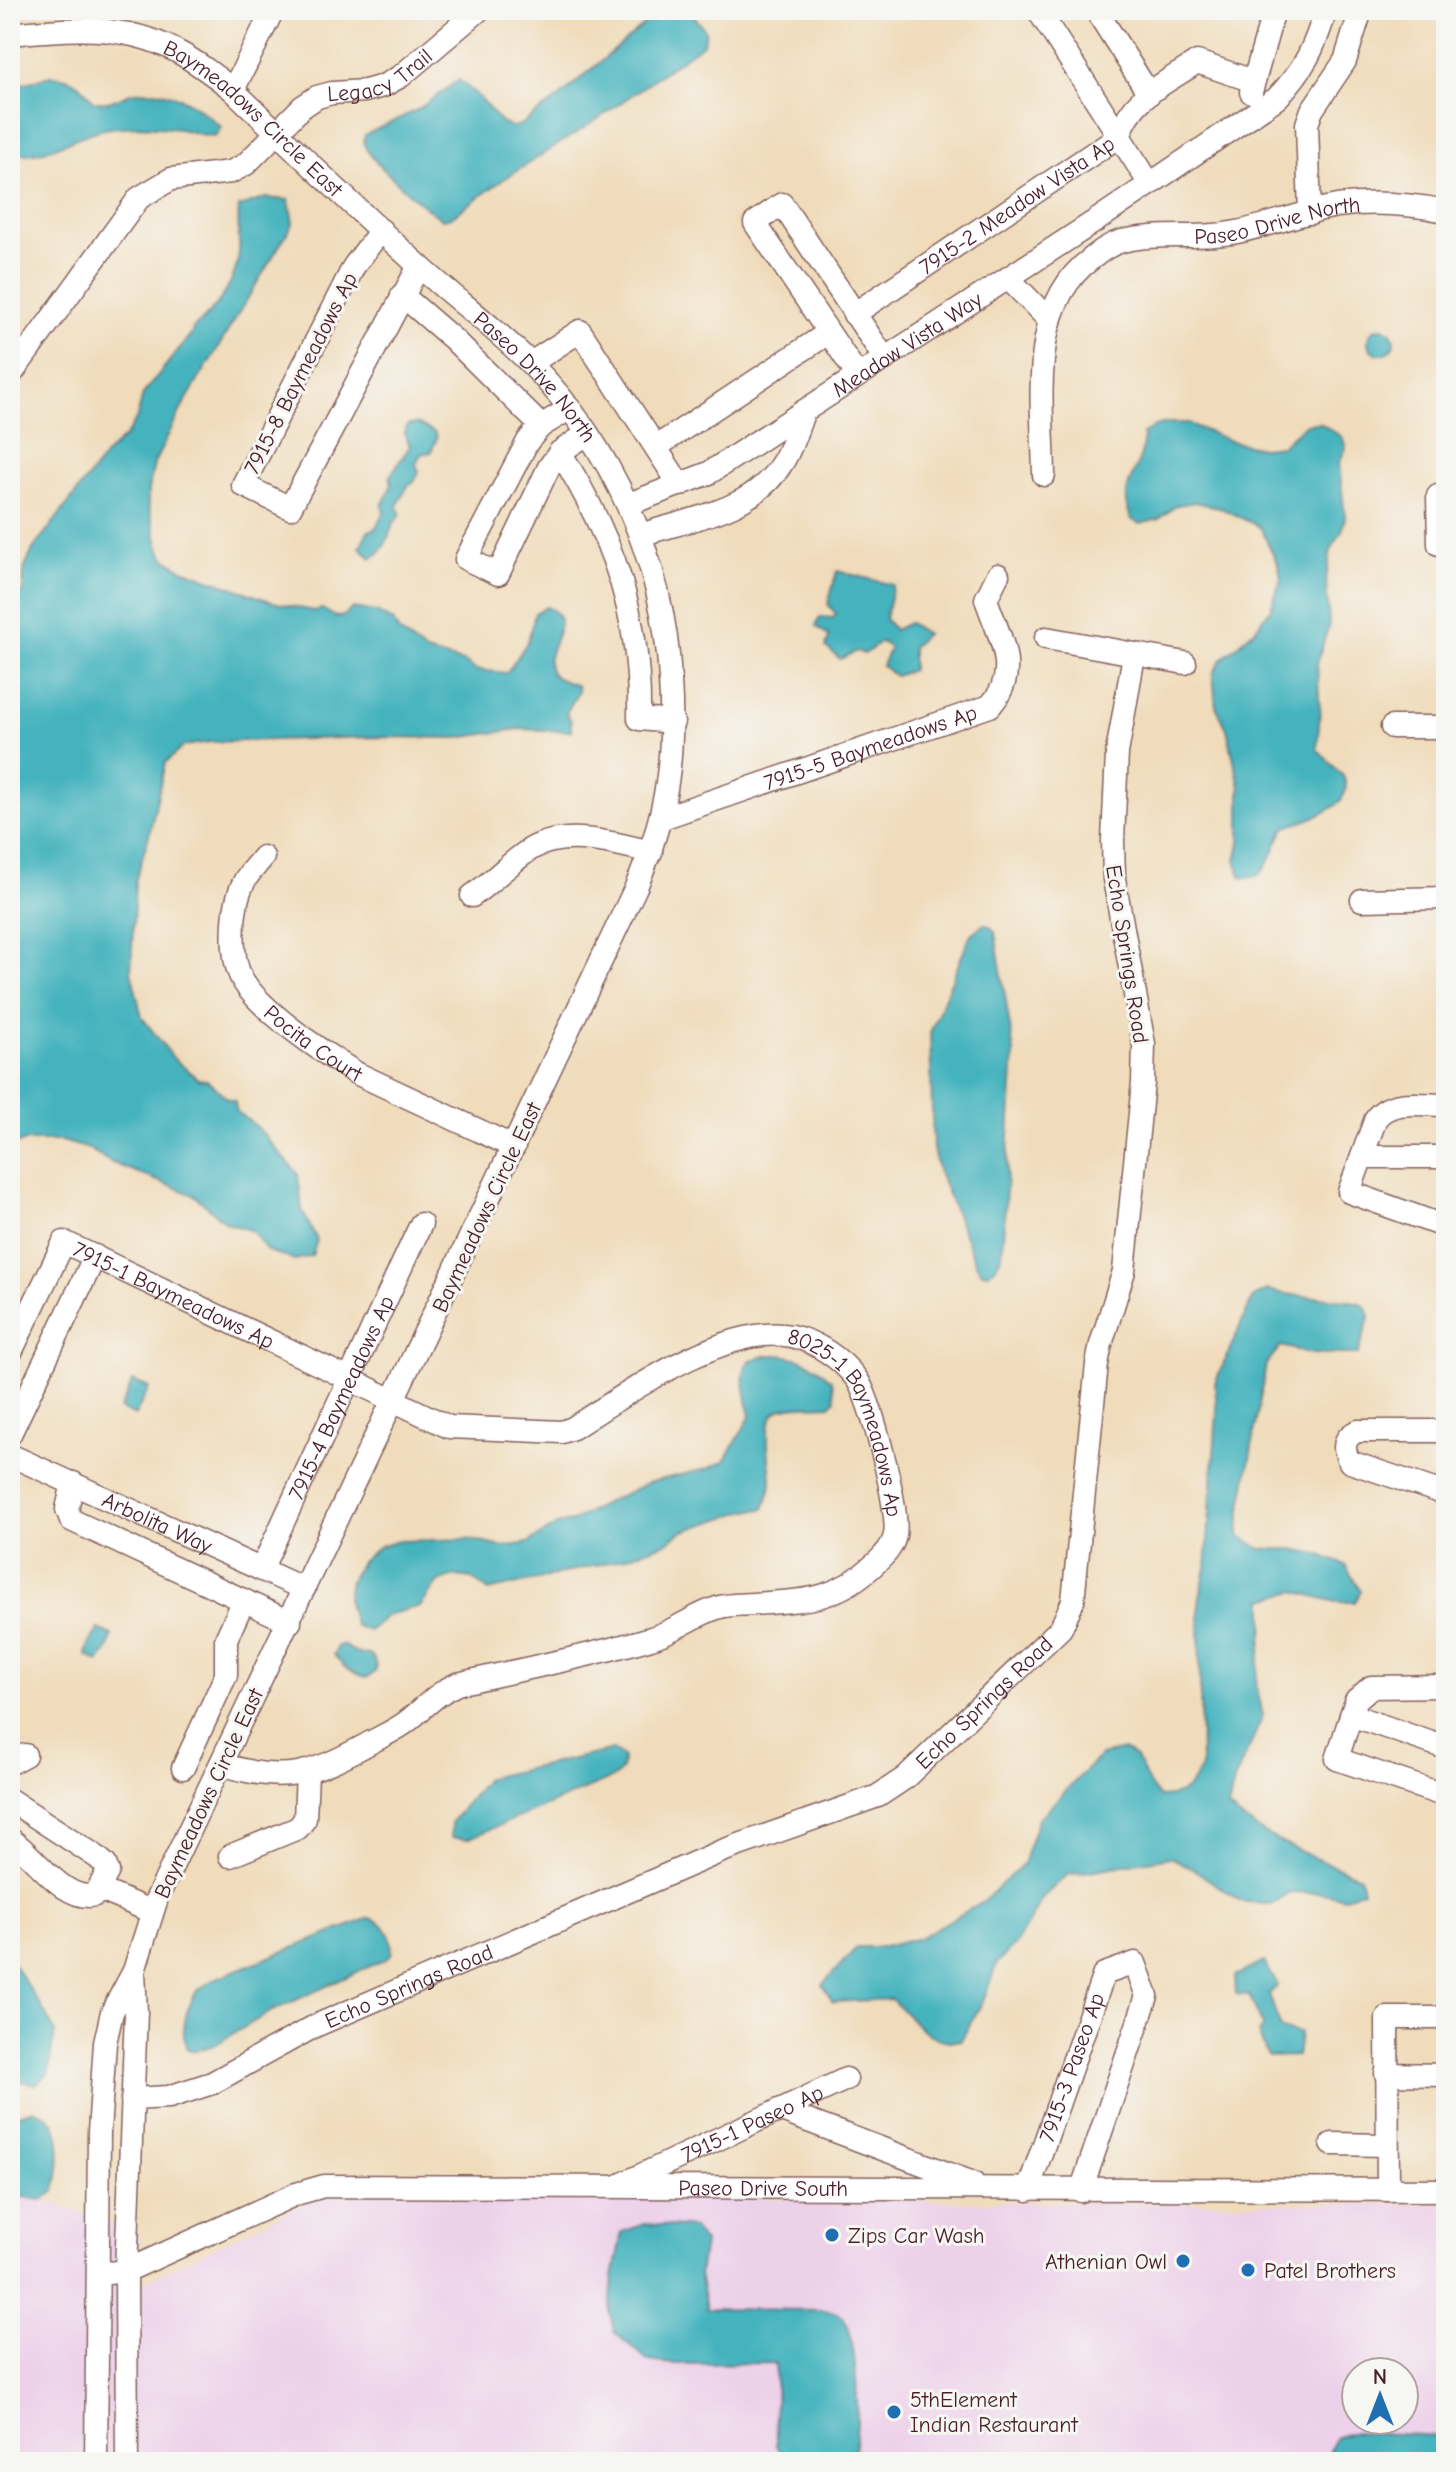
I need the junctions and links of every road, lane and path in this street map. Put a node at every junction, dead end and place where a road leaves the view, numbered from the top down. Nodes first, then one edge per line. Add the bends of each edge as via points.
1 (273, 10) edge
2 (479, 10) edge
3 (1038, 10) edge
4 (1096, 10) edge
5 (1274, 10) edge
6 (1326, 10) edge
7 (1361, 10) edge
8 (106, 19) edge
9 (10, 34) edge
10 (1253, 81) junction
11 (233, 90) junction
12 (1149, 94) junction
13 (1253, 113) junction
14 (277, 132) junction
15 (1119, 136) junction
16 (1150, 184) junction
17 (1446, 211) edge
18 (1310, 213) junction
19 (1097, 220) junction
20 (381, 230) junction
21 (1109, 245) junction
22 (419, 266) junction
23 (1008, 278) junction
24 (402, 295) junction
25 (854, 314) junction
26 (1050, 321) junction
27 (828, 333) junction
28 (885, 359) junction
29 (531, 363) junction
30 (10, 376) edge
31 (858, 376) junction
32 (569, 409) junction
33 (804, 411) junction
34 (541, 426) junction
35 (587, 434) junction
36 (656, 447) junction
37 (560, 452) junction
38 (1044, 475) dead end
39 (680, 485) junction
40 (1446, 496) edge
41 (629, 504) junction
42 (640, 535) junction
43 (1446, 544) edge
44 (998, 575) dead end
45 (1046, 638) dead end
46 (1134, 655) junction
47 (1185, 663) dead end
48 (673, 722) junction
49 (1392, 727) dead end
50 (1446, 727) edge
51 (662, 818) junction
52 (651, 852) junction
53 (263, 857) dead end
54 (472, 896) dead end
55 (1446, 898) edge
56 (1362, 900) dead end
57 (1446, 1105) edge
58 (514, 1147) junction
59 (1363, 1157) junction
60 (1446, 1157) edge
61 (421, 1224) dead end
62 (1446, 1227) edge
63 (95, 1256) junction
64 (10, 1354) edge
65 (350, 1378) junction
66 (395, 1400) junction
67 (1446, 1431) edge
68 (10, 1434) edge
69 (10, 1455) edge
70 (73, 1483) junction
71 (1446, 1494) edge
72 (261, 1570) junction
73 (304, 1589) junction
74 (244, 1600) junction
75 (290, 1622) junction
76 (1446, 1686) edge
77 (1351, 1715) junction
78 (1446, 1748) edge
79 (221, 1764) junction
80 (183, 1768) dead end
81 (307, 1773) junction
82 (1446, 1796) edge
83 (10, 1800) edge
84 (10, 1839) edge
85 (230, 1856) dead end
86 (103, 1883) junction
87 (154, 1905) junction
88 (134, 1971) junction
89 (1446, 2018) edge
90 (1386, 2074) junction
91 (1446, 2075) edge
92 (846, 2079) dead end
93 (132, 2099) junction
94 (779, 2110) junction
95 (1332, 2144) dead end
96 (1386, 2145) junction
97 (613, 2188) junction
98 (988, 2188) junction
99 (1028, 2190) junction
100 (1388, 2190) junction
101 (1446, 2190) edge
102 (1081, 2191) junction
103 (126, 2271) junction
104 (99, 2274) junction
105 (96, 2462) edge
106 (127, 2462) edge

1 - 11 street
2 - 14 street, Legacy Trail via 401,76 365,91 317,97
3 - 15 street
4 - 12 street
5 - 10 street
6 - 13 street, Meadow Vista Way via 1300,74
7 - 18 street via 1345,61 1307,124
8 - 9 street, Baymeadows Circle East
8 - 11 street, Baymeadows Circle East via 176,50
10 - 12 street, 7915-2 Meadow Vista Ap via 1197,62
10 - 13 street
11 - 14 street, Baymeadows Circle East
12 - 15 street, 7915-2 Meadow Vista Ap via 1135,104
13 - 16 street, Meadow Vista Way
14 - 20 street, Baymeadows Circle East
14 - 30 street, Legacy Trail via 231,172 171,179 139,198
15 - 16 street
15 - 25 street, 7915-2 Meadow Vista Ap
16 - 19 street, Meadow Vista Way
17 - 18 street, Paseo Drive North via 1365,204
18 - 21 street, Paseo Drive North via 1233,233 1146,237
19 - 21 street
19 - 23 street, Meadow Vista Way
20 - 22 street, Baymeadows Circle East
20 - 24 street, 7915-8 Baymeadows Ap via 354,266 243,485 290,508
21 - 26 street, Paseo Drive North via 1067,281
22 - 24 street, 7915-8 Baymeadows Ap
22 - 29 street, Paseo Drive North
23 - 26 street
23 - 28 street, Meadow Vista Way
24 - 34 street
25 - 27 street via 782,204 755,223
25 - 28 street
26 - 38 street, Paseo Drive North via 1043,357
27 - 31 street
27 - 36 street
28 - 31 street, Meadow Vista Way
29 - 32 street, Paseo Drive North
29 - 36 street via 580,331
31 - 33 street, Meadow Vista Way
32 - 34 street
32 - 35 street, Paseo Drive North
33 - 39 street, Meadow Vista Way via 709,473
33 - 42 street via 783,462 752,496
34 - 37 street via 466,559 498,574
35 - 37 street
35 - 41 street, Paseo Drive North
36 - 39 street
37 - 48 street via 601,523 626,591 640,678 639,719
39 - 41 street, Meadow Vista Way
40 - 43 street via 1438,496 1439,544
41 - 42 street
42 - 48 street via 665,620
44 - 51 street, 7915-5 Baymeadows Ap via 986,599 1007,673 1001,694 990,706
45 - 46 street
46 - 47 street
46 - 93 street, Echo Springs Road via 1117,753 1113,840 1114,879 1144,1044 1143,1083 1124,1271 1101,1344 1073,1601 1061,1628 905,1778 878,1796 722,1851 315,2026 212,2083 169,2097
48 - 51 street, Baymeadows Circle East
49 - 50 street
51 - 52 street, Baymeadows Circle East
52 - 54 street via 586,840 554,841 526,852
52 - 58 street, Baymeadows Circle East
53 - 58 street, Pocita Court via 243,882 233,940 241,978 252,993 356,1073
55 - 56 street
57 - 59 street via 1390,1105 1382,1110
58 - 66 street, Baymeadows Circle East
59 - 60 street
59 - 62 street via 1349,1192
61 - 65 street, 7915-4 Baymeadows Ap
63 - 64 street, 7915-1 Baymeadows Ap via 64,1242
63 - 65 street, 7915-1 Baymeadows Ap
63 - 68 street
65 - 66 street, 7915-1 Baymeadows Ap
65 - 72 street, 7915-4 Baymeadows Ap
66 - 73 street, Baymeadows Circle East
66 - 81 street, 8025-1 Baymeadows Ap via 449,1427 562,1432 666,1369 704,1353 751,1337 791,1336 839,1360 858,1381 894,1505 895,1536 875,1565 828,1596 723,1606 654,1638 457,1684 438,1692 390,1732
67 - 71 street via 1358,1431 1345,1441 1344,1452 1350,1462
69 - 70 street, Arbolita Way
70 - 72 street, Arbolita Way
70 - 74 street via 67,1509 71,1520
72 - 73 street, Arbolita Way
73 - 75 street, Baymeadows Circle East
74 - 75 street
74 - 80 street via 226,1639 226,1675
75 - 79 street, Baymeadows Circle East
76 - 77 street via 1371,1687 1356,1700
77 - 78 street
77 - 82 street via 1337,1759
79 - 81 street, 8025-1 Baymeadows Ap via 252,1774
79 - 87 street, Baymeadows Circle East
81 - 85 street via 305,1819 298,1828
83 - 86 street via 105,1864
84 - 86 street via 67,1891 86,1897 95,1895
86 - 87 street
87 - 88 street, Baymeadows Circle East
88 - 93 street, Baymeadows Circle East
88 - 104 street, Baymeadows Circle East via 112,2012 105,2043
89 - 90 street via 1387,2018
90 - 91 street
90 - 96 street
92 - 94 street, 7915-1 Paseo Ap
93 - 103 street, Baymeadows Circle East
94 - 97 street, 7915-1 Paseo Ap
94 - 98 street
95 - 96 street
96 - 100 street
97 - 98 street, Paseo Drive South
97 - 103 street, Paseo Drive South via 324,2186
98 - 99 street, Paseo Drive South
99 - 102 street, Paseo Drive South
99 - 102 street, 7915-3 Paseo Ap via 1104,1974 1135,1963 1147,1996
100 - 101 street, Paseo Drive South
100 - 102 street, Paseo Drive South
103 - 104 street, Paseo Drive South
103 - 106 street, Baymeadows Circle East
104 - 105 street, Baymeadows Circle East

